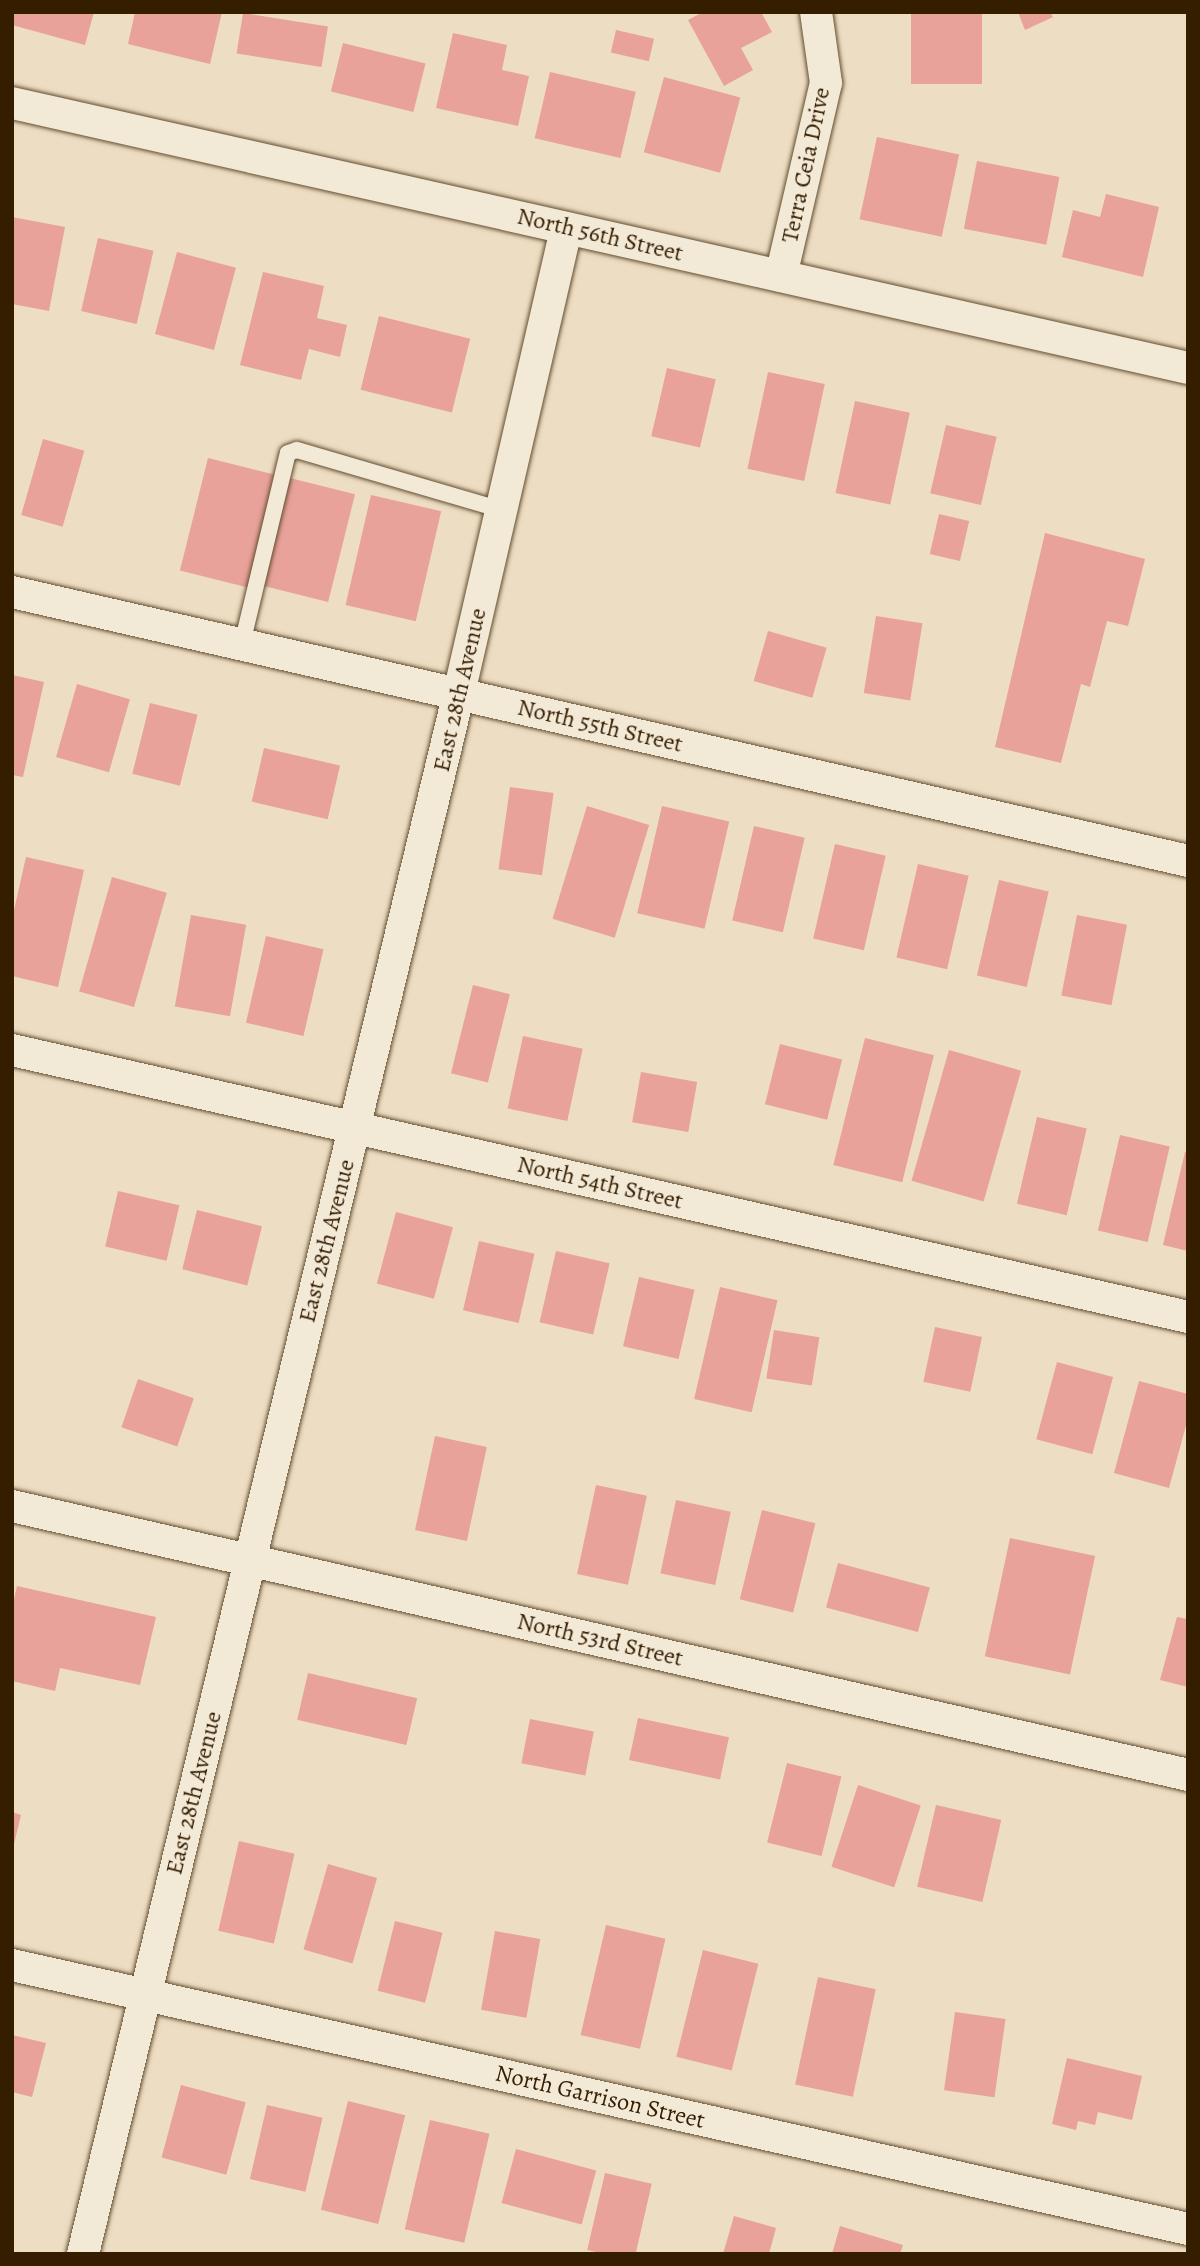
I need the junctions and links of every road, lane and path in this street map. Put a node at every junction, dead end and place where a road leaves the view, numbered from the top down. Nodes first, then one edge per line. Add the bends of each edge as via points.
1 (816, 12) edge
2 (12, 103) edge
3 (566, 228) junction
4 (781, 276) junction
5 (1188, 368) edge
6 (502, 510) junction
7 (12, 592) edge
8 (242, 644) junction
9 (459, 693) junction
10 (1188, 861) edge
11 (12, 1050) edge
12 (355, 1127) junction
13 (1188, 1317) edge
14 (12, 1506) edge
15 (250, 1560) junction
16 (1188, 1774) edge
17 (12, 1965) edge
18 (145, 1995) junction
19 (1188, 2229) edge
20 (83, 2254) edge

1 - 4 street, Terra Ceia Drive via 825,83
2 - 3 street, North 56th Street
3 - 4 street, North 56th Street
3 - 6 street, East 28th Avenue
4 - 5 street, North 56th Street
6 - 8 lane via 297,450 288,453
6 - 9 street, East 28th Avenue
7 - 8 street, North 55th Street
8 - 9 street, North 55th Street
9 - 10 street, North 55th Street
9 - 12 street, East 28th Avenue
11 - 12 street, North 54th Street
12 - 13 street, North 54th Street
12 - 15 street, East 28th Avenue
14 - 15 street, North 53rd Street
15 - 16 street, North 53rd Street
15 - 18 street, East 28th Avenue
17 - 18 street, North Garrison Street
18 - 19 street, North Garrison Street
18 - 20 street, East 28th Avenue

